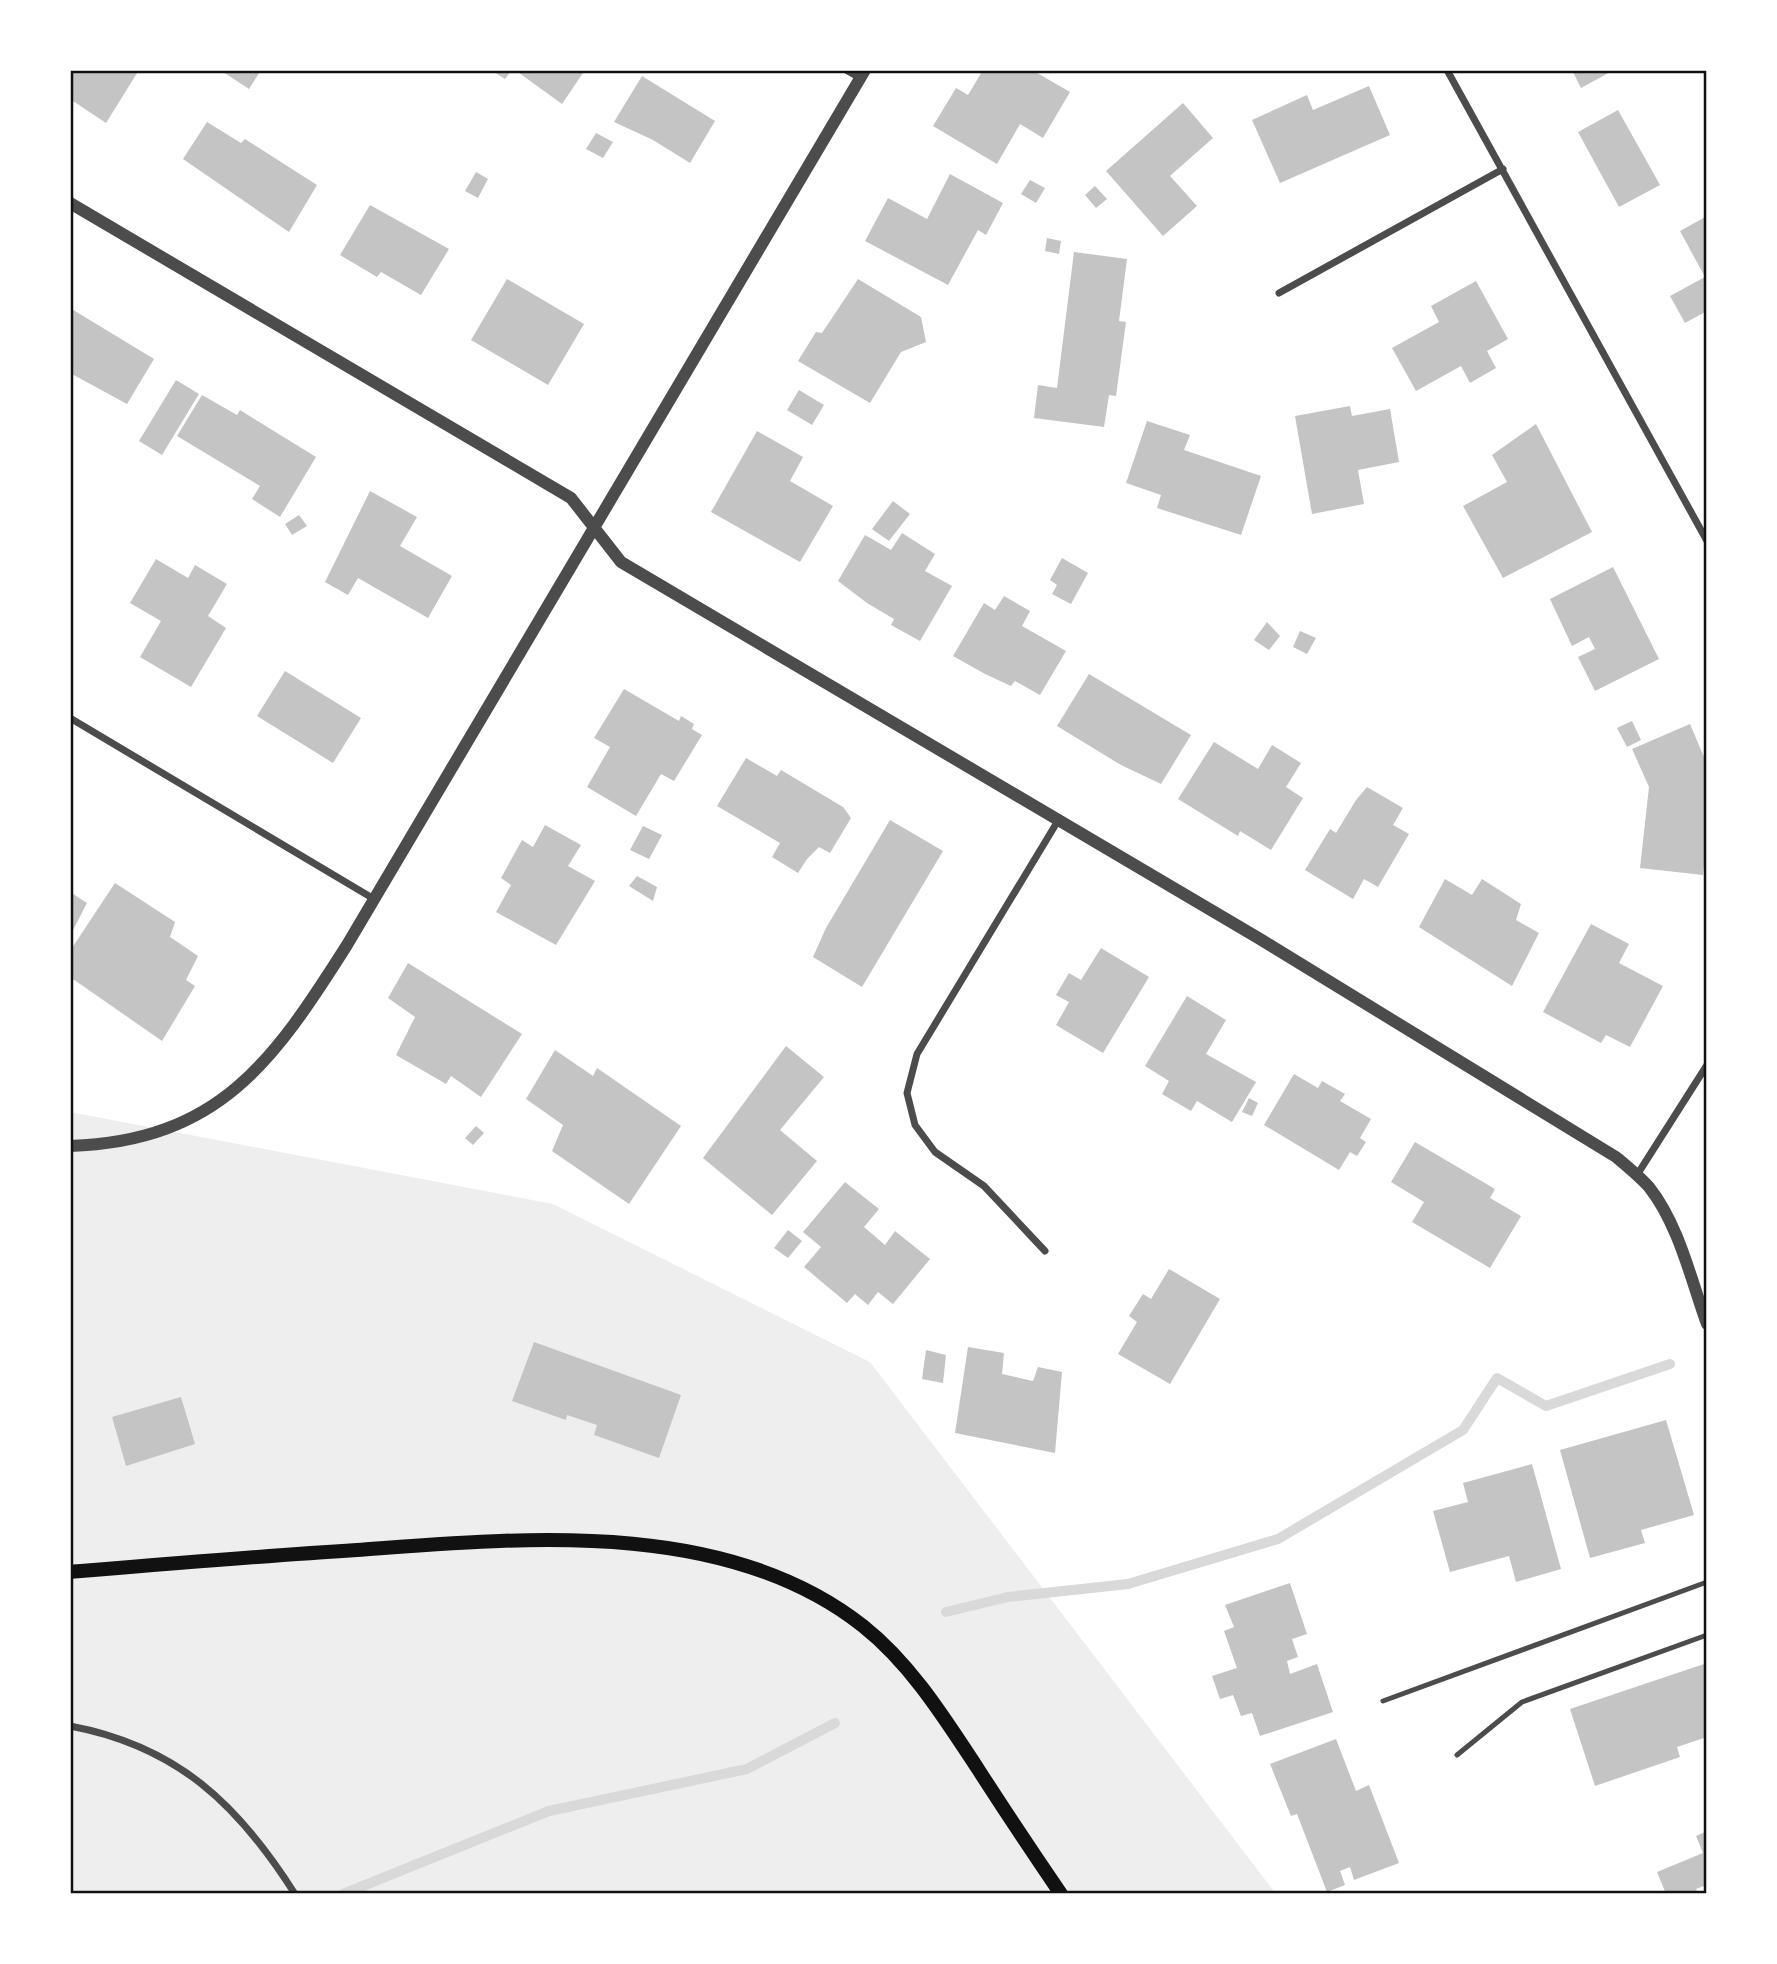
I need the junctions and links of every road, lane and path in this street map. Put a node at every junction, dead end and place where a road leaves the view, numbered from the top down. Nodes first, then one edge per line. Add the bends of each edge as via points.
1 (846, 70) edge
2 (1447, 70) edge
3 (862, 74) edge
4 (1503, 169) junction
5 (70, 203) edge
6 (1279, 293) dead end
7 (593, 526) junction
8 (1707, 541) edge
9 (70, 718) edge
10 (1059, 819) junction
11 (374, 899) junction
12 (1707, 1065) edge
13 (70, 1146) edge
14 (1637, 1175) junction
15 (1045, 1251) dead end
16 (1707, 1324) edge
17 (70, 1572) edge
18 (1707, 1582) edge
19 (1707, 1635) edge
20 (1383, 1701) dead end
21 (70, 1726) edge
22 (1457, 1755) dead end
23 (295, 1894) edge
24 (1061, 1894) edge

1 - 3 street
2 - 4 street
3 - 7 street
4 - 6 street
4 - 8 street
5 - 7 street via 571,498
7 - 10 street via 621,562
7 - 11 street
9 - 11 street
10 - 14 street via 1580,1133
10 - 15 street via 917,1054 907,1093 915,1125 934,1152 984,1186
11 - 13 street via 318,989 262,1065 225,1097 174,1126 118,1141
12 - 14 street
14 - 16 street via 1673,1231
17 - 24 main road via 465,1542 554,1541 687,1551 765,1571 835,1606 894,1654 961,1743
18 - 20 lane
19 - 22 lane via 1522,1702
21 - 23 street via 129,1741 207,1787 272,1858

